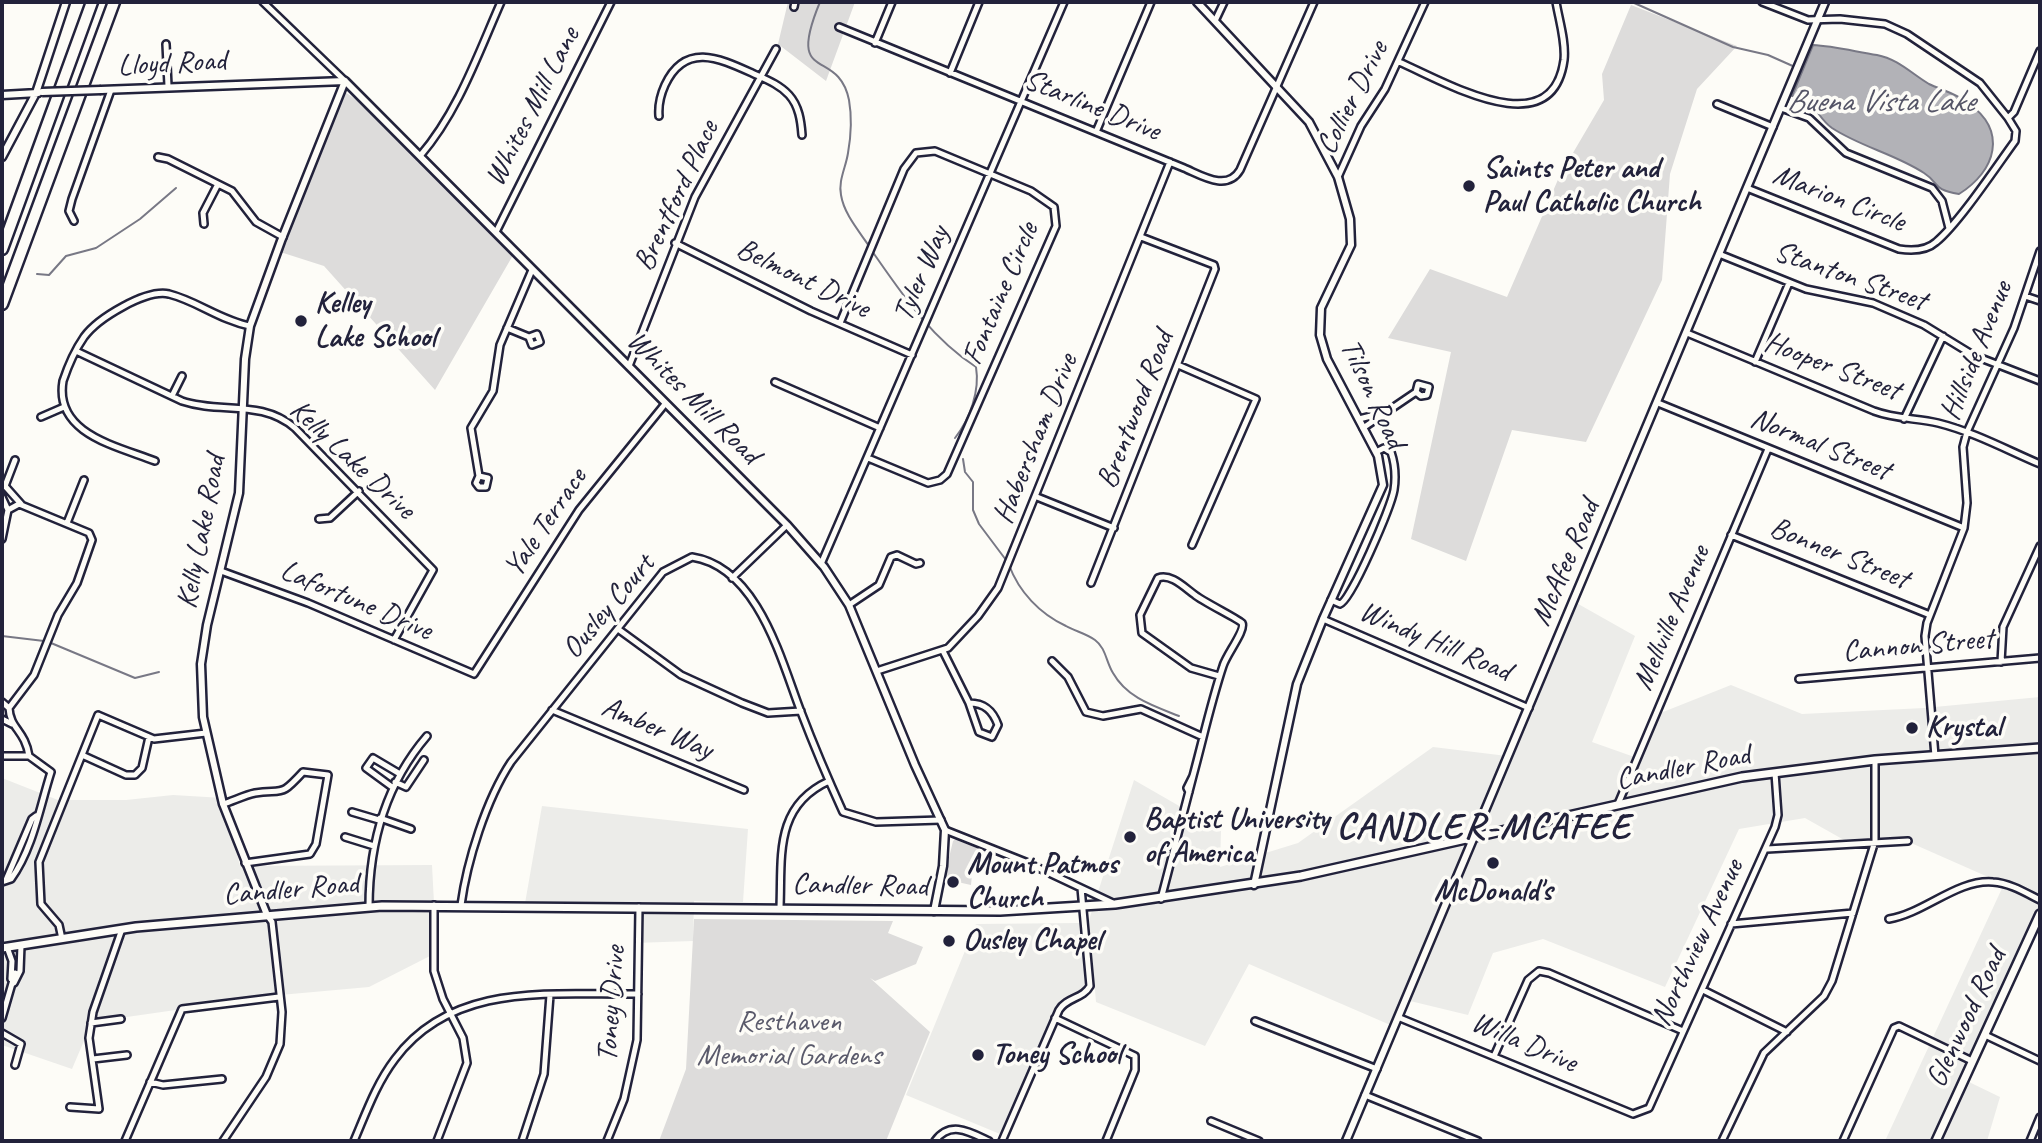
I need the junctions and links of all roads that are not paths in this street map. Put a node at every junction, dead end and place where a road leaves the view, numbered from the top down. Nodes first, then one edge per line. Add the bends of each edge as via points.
1 (66, 2) edge
2 (92, 2) edge
3 (114, 2) edge
4 (263, 2) edge
5 (501, 2) edge
6 (611, 2) edge
7 (892, 2) edge
8 (979, 2) edge
9 (1064, 2) edge
10 (1151, 2) edge
11 (1198, 2) edge
12 (1224, 2) edge
13 (1314, 2) edge
14 (1425, 2) edge
15 (1556, 2) edge
16 (1762, 2) edge
17 (1825, 2) edge
18 (1818, 18) junction
19 (1215, 21) junction
20 (839, 27) dead end
21 (875, 43) junction
22 (166, 44) dead end
23 (776, 49) dead end
24 (2040, 51) edge
25 (1399, 62) junction
26 (950, 73) junction
27 (761, 77) junction
28 (345, 81) junction
29 (1277, 85) junction
30 (169, 86) junction
31 (110, 90) junction
32 (39, 93) junction
33 (2, 95) edge
34 (1021, 102) junction
35 (1717, 104) dead end
36 (1781, 108) junction
37 (659, 116) dead end
38 (2008, 118) junction
39 (1773, 127) junction
40 (1096, 132) junction
41 (802, 135) dead end
42 (420, 156) junction
43 (2, 157) edge
44 (158, 158) dead end
45 (1170, 162) junction
46 (990, 173) junction
47 (1338, 177) junction
48 (218, 184) junction
49 (1747, 188) junction
50 (74, 221) dead end
51 (204, 224) dead end
52 (1949, 228) junction
53 (496, 232) junction
54 (282, 237) junction
55 (1141, 237) junction
56 (675, 243) junction
57 (2, 249) edge
58 (2040, 251) edge
59 (1719, 254) junction
60 (532, 270) junction
61 (1789, 283) junction
62 (2025, 296) junction
63 (2040, 301) edge
64 (2, 304) edge
65 (840, 323) junction
66 (250, 326) junction
67 (507, 328) junction
68 (1687, 333) junction
69 (1942, 336) junction
70 (529, 337) dead end
71 (76, 351) junction
72 (912, 355) junction
73 (1755, 362) junction
74 (1178, 365) junction
75 (1998, 365) junction
76 (629, 366) junction
77 (182, 376) dead end
78 (2040, 381) edge
79 (775, 382) dead end
80 (1416, 392) dead end
81 (172, 396) junction
82 (665, 404) junction
83 (1658, 404) junction
84 (64, 407) junction
85 (243, 407) junction
86 (1379, 414) junction
87 (41, 416) dead end
88 (1359, 419) junction
89 (1904, 419) junction
90 (880, 428) junction
91 (1363, 428) junction
92 (1967, 432) junction
93 (1768, 449) junction
94 (1376, 452) junction
95 (868, 458) junction
96 (15, 460) dead end
97 (155, 461) dead end
98 (2040, 464) edge
99 (479, 476) dead end
100 (85, 480) dead end
101 (4, 490) edge
102 (359, 491) junction
103 (2, 497) edge
104 (1037, 497) junction
105 (21, 504) junction
106 (8, 510) junction
107 (319, 519) dead end
108 (67, 523) junction
109 (787, 525) junction
110 (1114, 528) junction
111 (1964, 528) junction
112 (1731, 535) junction
113 (2, 539) edge
114 (1192, 545) dead end
115 (2040, 546) edge
116 (920, 563) dead end
117 (821, 564) junction
118 (221, 571) junction
119 (732, 578) junction
120 (1091, 583) dead end
121 (1331, 600) junction
122 (849, 605) junction
123 (1930, 615) junction
124 (1323, 619) junction
125 (618, 629) junction
126 (394, 640) junction
127 (943, 651) junction
128 (2040, 658) edge
129 (1052, 661) dead end
130 (2001, 662) junction
131 (1926, 668) junction
132 (877, 671) junction
133 (474, 674) joint
134 (1219, 676) junction
135 (1799, 679) dead end
136 (2, 702) edge
137 (969, 703) junction
138 (9, 708) junction
139 (1529, 708) junction
140 (552, 710) junction
141 (801, 711) junction
142 (2, 719) edge
143 (12, 724) junction
144 (206, 733) junction
145 (427, 736) dead end
146 (149, 737) junction
147 (1203, 737) junction
148 (2040, 748) edge
149 (82, 755) junction
150 (2, 756) edge
151 (29, 756) junction
152 (1935, 756) junction
153 (424, 760) dead end
154 (1875, 760) junction
155 (1775, 773) junction
156 (400, 774) junction
157 (829, 781) junction
158 (394, 785) junction
159 (744, 790) dead end
160 (223, 804) junction
161 (1618, 804) junction
162 (352, 813) dead end
163 (380, 819) junction
164 (941, 820) junction
165 (411, 829) dead end
166 (945, 830) junction
167 (345, 837) dead end
168 (1474, 837) junction
169 (1875, 841) junction
170 (1908, 841) dead end
171 (374, 846) junction
172 (1767, 849) junction
173 (245, 863) junction
174 (4, 881) edge
175 (1254, 885) junction
176 (1081, 888) junction
177 (1161, 899) junction
178 (2040, 900) edge
179 (1115, 904) junction
180 (433, 905) junction
181 (461, 905) junction
182 (1084, 906) junction
183 (369, 907) junction
184 (639, 907) junction
185 (780, 908) junction
186 (934, 911) junction
187 (1853, 913) junction
188 (2040, 914) edge
189 (267, 915) junction
190 (1889, 919) dead end
191 (1731, 925) junction
192 (122, 929) junction
193 (62, 939) junction
194 (21, 945) junction
195 (5, 948) edge
196 (16, 971) junction
197 (1703, 990) junction
198 (638, 994) junction
199 (550, 995) junction
200 (279, 997) junction
201 (4, 1002) edge
202 (450, 1012) junction
203 (2, 1018) edge
204 (1055, 1018) junction
205 (1400, 1018) junction
206 (121, 1019) dead end
207 (1255, 1021) dead end
208 (91, 1023) junction
209 (1683, 1031) junction
210 (1787, 1032) junction
211 (2, 1034) edge
212 (1985, 1035) junction
213 (1495, 1054) junction
214 (127, 1055) dead end
215 (93, 1059) junction
216 (1972, 1061) junction
217 (2040, 1061) edge
218 (15, 1065) dead end
219 (1377, 1069) junction
220 (222, 1079) dead end
221 (150, 1082) junction
222 (1366, 1095) junction
223 (70, 1107) dead end
224 (1629, 1112) joint
225 (2040, 1117) edge
226 (1212, 1121) dead end
227 (125, 1141) edge
228 (223, 1141) edge
229 (354, 1141) edge
230 (437, 1141) edge
231 (522, 1141) edge
232 (607, 1141) edge
233 (935, 1141) edge
234 (989, 1141) edge
235 (1002, 1141) edge
236 (1105, 1141) edge
237 (1259, 1141) edge
238 (1346, 1141) edge
239 (1478, 1141) edge
240 (1722, 1141) edge
241 (1843, 1141) edge
242 (1936, 1141) edge
243 (2030, 1141) edge

1 - 32 street
2 - 57 highway
3 - 64 highway
4 - 28 street, Whites Mill Road
5 - 42 street via 456,104
6 - 53 street, Whites Mill Lane
7 - 21 street
8 - 26 street
9 - 34 street, Tyler Way
10 - 40 street
11 - 19 street, Tilson Road
12 - 19 street
13 - 29 street
14 - 25 street, Collier Drive
15 - 25 street via 1564,61 1554,89 1534,101 1502,104
16 - 18 street via 1808,20
17 - 18 street, McAfee Road
18 - 36 street, McAfee Road
18 - 38 street via 1885,24 1907,34 1980,83
19 - 29 street, Tilson Road
20 - 21 street, Starline Drive
21 - 26 street, Starline Drive
22 - 30 street
23 - 27 street, Brentford Place
24 - 38 street
25 - 47 street, Collier Drive via 1360,126
26 - 34 street, Starline Drive
27 - 37 street via 732,63 703,57 676,67 658,103
27 - 41 street via 792,99
27 - 56 street, Brentford Place
28 - 30 street, Lloyd Road
28 - 42 street, Whites Mill Road
28 - 54 street, Kelly Lake Road
29 - 45 street, Starline Drive via 1233,179 1219,181
29 - 47 street, Tilson Road via 1309,122
30 - 31 street, Lloyd Road
31 - 32 street, Lloyd Road, bridge
31 - 50 street via 72,199 69,211
32 - 33 street, Lloyd Road
32 - 43 street
34 - 40 street, Starline Drive
34 - 46 street, Tyler Way
35 - 39 street
36 - 39 street, McAfee Road
36 - 52 street via 1810,118 1853,157 1932,188 1942,201
38 - 52 street, Marion Circle via 2016,131 2015,141
39 - 49 street, McAfee Road
40 - 45 street, Starline Drive
42 - 53 street, Whites Mill Road
44 - 48 street
45 - 55 street, Habersham Drive
46 - 65 street, Fontaine Circle via 935,151 911,158
46 - 72 street, Tyler Way
46 - 95 street, Fontaine Circle via 1049,201 1056,226 947,474 928,483
47 - 88 street, Tilson Road via 1350,219 1351,245 1321,308 1320,335 1327,359
48 - 51 street via 203,213
48 - 54 street via 232,191 266,230
49 - 52 street, Marion Circle via 1899,249 1926,248
49 - 59 street, McAfee Road
53 - 60 street, Whites Mill Road
54 - 66 street, Kelly Lake Road
55 - 74 street, Brentwood Road via 1214,265
55 - 104 street, Habersham Drive
56 - 65 street, Belmont Drive
56 - 76 street, Brentford Place
58 - 62 street, Hillside Avenue
59 - 61 street, Stanton Street
59 - 68 street, McAfee Road
60 - 67 street
60 - 76 street, Whites Mill Road
61 - 69 street, Stanton Street via 1873,303
61 - 73 street
62 - 63 street
62 - 75 street, Hillside Avenue
65 - 72 street, Belmont Drive
66 - 71 street via 215,316 180,298 152,294 92,328
66 - 85 street, Kelly Lake Road
67 - 70 street
67 - 99 street via 492,391 471,428
68 - 73 street, Hooper Street
68 - 83 street, McAfee Road
69 - 75 street, Stanton Street
69 - 89 street
71 - 81 street, Kelly Lake Drive
71 - 84 street via 63,381
72 - 90 street, Tyler Way
73 - 89 street, Hooper Street
74 - 110 street, Brentwood Road
74 - 114 street via 1256,399
75 - 78 street, Stanton Street
75 - 92 street, Hillside Avenue
76 - 82 street, Whites Mill Road
77 - 81 street
79 - 90 street
80 - 86 street
81 - 85 street, Kelly Lake Drive via 196,405
82 - 109 street, Whites Mill Road
82 - 133 street, Yale Terrace via 579,510
83 - 93 street, Normal Street
83 - 139 street, McAfee Road
84 - 87 street
84 - 97 street via 83,432
85 - 102 street, Kelly Lake Drive via 285,420
85 - 118 street, Kelly Lake Road via 239,494
86 - 88 street
86 - 91 street
88 - 91 street, Tilson Road
89 - 92 street, Hooper Street
90 - 95 street, Tyler Way
91 - 94 street, Tilson Road
92 - 98 street, Hooper Street
92 - 111 street, Hillside Avenue via 1963,447 1968,503
93 - 111 street, Normal Street
93 - 112 street, Mellville Avenue
94 - 121 street, Tilson Road via 1383,485
94 - 121 street via 1391,452 1394,493 1347,598 1340,604
95 - 117 street, Tyler Way
96 - 101 street
100 - 108 street
101 - 105 street
102 - 107 street via 330,518
102 - 126 street, Kelly Lake Drive via 433,570
103 - 106 street
104 - 110 street
104 - 127 street, Habersham Drive via 998,588
105 - 106 street
105 - 108 street
106 - 113 street
108 - 138 street via 89,533 91,551 34,675
109 - 117 street, Whites Mill Road
109 - 119 street
110 - 120 street, Brentwood Road
111 - 123 street, Hillside Avenue
112 - 123 street, Bonner Street
112 - 161 street, Mellville Avenue
115 - 130 street via 2003,627
116 - 122 street via 891,557 879,585
117 - 122 street, Whites Mill Road
118 - 126 street, Lafortune Drive
118 - 144 street, Kelly Lake Road via 201,664
119 - 125 street, Ousley Court via 706,559 692,557 676,563 663,572
119 - 141 street, Ousley Court via 770,629
121 - 124 street, Tilson Road
122 - 132 street, Whites Mill Road
123 - 131 street, Hillside Avenue
124 - 139 street, Windy Hill Road
124 - 175 street, Tilson Road via 1297,684
125 - 140 street, Ousley Court
125 - 141 street via 681,674 742,703 768,712
126 - 133 street, Lafortune Drive
127 - 132 street, Habersham Drive
127 - 137 street
128 - 130 street, Cannon Street
129 - 147 street via 1068,677 1086,712 1103,716 1147,710
130 - 131 street, Cannon Street
131 - 135 street, Cannon Street
131 - 152 street, Hillside Avenue
132 - 164 street, Whites Mill Road
134 - 134 street via 1191,668 1142,633 1140,615 1158,578 1173,579 1242,624 1242,634 1229,648
134 - 147 street
136 - 138 street
137 - 137 street via 985,706 992,713 998,725 992,737 979,732
138 - 143 street
139 - 168 street, McAfee Road
140 - 159 street, Amber Way
140 - 181 street, Ousley Court via 494,790
141 - 157 street, Ousley Court
142 - 143 street
143 - 151 street via 22,732
144 - 146 street via 160,740
144 - 160 street, Kelly Lake Road
145 - 156 street
146 - 149 street via 98,715
146 - 149 street via 142,768 135,775
147 - 177 street
148 - 152 main road, Candler Road
149 - 193 street via 39,862 41,904 59,925
150 - 151 street
151 - 174 street via 51,772 37,822 14,876
152 - 154 main road, Candler Road
153 - 158 street via 406,787
154 - 155 main road, Candler Road
154 - 169 street
155 - 161 main road, Candler Road
155 - 172 street, Northview Avenue via 1778,815
156 - 158 street
156 - 158 street via 373,758 366,768
157 - 164 street, Ousley Court via 843,812 855,818 876,822
157 - 185 street via 807,792 788,818
158 - 163 street
160 - 173 street, Kelly Lake Road
160 - 173 street via 287,790 303,772 328,775 316,844 310,854
161 - 168 main road, Candler Road
162 - 163 street
163 - 165 street
163 - 171 street
164 - 166 street, Whites Mill Road
166 - 176 street
166 - 186 street, Whites Mill Road
167 - 171 street
168 - 175 main road, Candler Road
168 - 205 street, McAfee Road
169 - 170 street
169 - 172 street
169 - 187 street
171 - 183 street
172 - 191 street, Northview Avenue
173 - 189 street, Kelly Lake Road
175 - 177 main road, Candler Road
176 - 179 street
176 - 182 street
177 - 179 main road, Candler Road
178 - 190 street via 2001,883 1985,882 1959,889 1908,916
179 - 182 main road, Candler Road
180 - 181 main road, Candler Road
180 - 183 main road, Candler Road
180 - 202 street via 434,971
181 - 184 main road, Candler Road
182 - 186 main road, Candler Road
182 - 204 street via 1090,985 1083,995 1063,1003
183 - 189 main road, Candler Road
184 - 185 main road, Candler Road
184 - 198 street, Toney Drive
185 - 186 main road, Candler Road
187 - 191 street
187 - 210 street via 1828,988
188 - 212 main road, Glenwood Road
189 - 192 main road, Candler Road
189 - 200 street via 272,922
191 - 197 street, Northview Avenue
192 - 193 main road, Candler Road
192 - 208 street
193 - 194 main road, Candler Road
194 - 195 main road, Candler Road
194 - 196 street
195 - 196 street
196 - 201 street
197 - 209 street, Northview Avenue
197 - 210 street
198 - 199 street
198 - 232 street, Toney Drive via 633,1068
199 - 202 street via 503,996
199 - 231 street via 544,1074
200 - 221 street via 182,1009
200 - 228 street via 283,1030 275,1060
201 - 203 street
202 - 229 street via 410,1040 394,1060
202 - 230 street via 463,1038 467,1063
204 - 235 street
204 - 236 street via 1135,1056 1135,1070
205 - 213 street, Willa Drive
205 - 219 street, McAfee Road
206 - 208 street
207 - 219 street
208 - 215 street
209 - 213 street via 1549,972 1536,972 1524,988
209 - 224 street, Northview Avenue via 1649,1108
210 - 240 street via 1765,1054
211 - 218 street via 21,1044
212 - 216 main road, Glenwood Road
212 - 217 street
213 - 224 street, Willa Drive
214 - 215 street
215 - 223 street via 99,1109
216 - 241 street via 1899,1026 1894,1028
216 - 242 main road, Glenwood Road
219 - 222 street, McAfee Road
220 - 221 street via 163,1085
221 - 227 street
222 - 238 street, McAfee Road
222 - 239 street
225 - 243 street
226 - 237 street
233 - 234 street via 941,1133 957,1129

